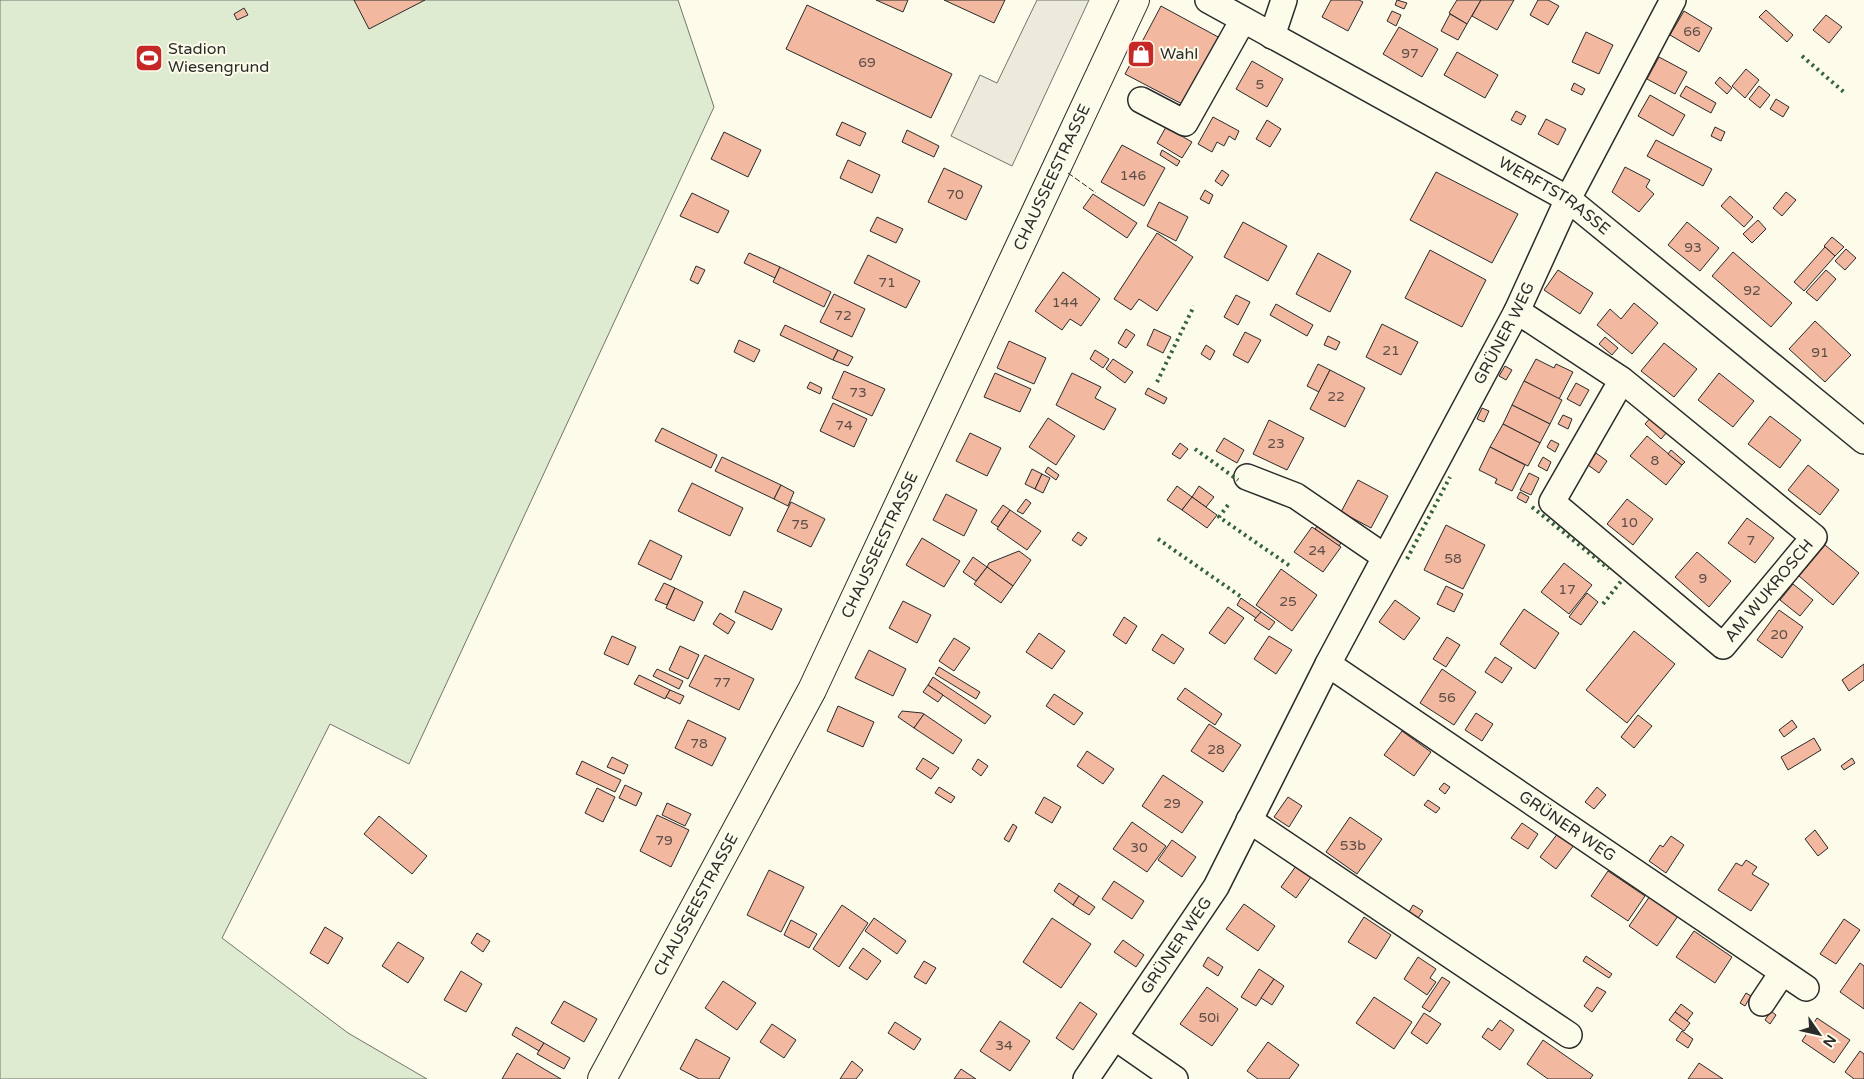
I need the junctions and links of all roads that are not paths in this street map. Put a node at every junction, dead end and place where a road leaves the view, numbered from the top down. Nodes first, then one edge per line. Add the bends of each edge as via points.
1 (1135, 0) edge
2 (1208, 0) edge
3 (1284, 0) edge
4 (1673, 0) edge
5 (1244, 20) junction
6 (1272, 36) junction
7 (1141, 100) dead end
8 (1568, 198) junction
9 (1517, 311) junction
10 (1622, 380) junction
11 (1864, 441) edge
12 (1247, 476) dead end
13 (1385, 557) junction
14 (1328, 664) junction
15 (1249, 820) junction
16 (1782, 972) junction
17 (1806, 988) dead end
18 (1762, 1003) dead end
19 (1570, 1035) dead end
20 (1116, 1038) junction
21 (602, 1079) edge
22 (1086, 1079) edge
23 (1175, 1079) edge

1 - 21 main road, CHAUSSEESTRASSE via 812,690
2 - 5 street, WERFTSTRASSE
3 - 6 street
4 - 8 street, GRÜNER WEG
5 - 6 street, WERFTSTRASSE
5 - 7 street via 1185,123
6 - 8 street, WERFTSTRASSE
8 - 9 street, GRÜNER WEG
8 - 11 street, WERFTSTRASSE
9 - 10 street, AM WUKROSCH
9 - 13 street, GRÜNER WEG
10 - 10 street, AM WUKROSCH via 1814,537 1724,646 1552,502
12 - 13 street via 1296,496
13 - 14 street, GRÜNER WEG
14 - 15 street, GRÜNER WEG
14 - 16 street, GRÜNER WEG
15 - 19 street
15 - 20 street, GRÜNER WEG via 1216,887
16 - 17 street, GRÜNER WEG
16 - 18 street
20 - 22 street, GRÜNER WEG
20 - 23 street

